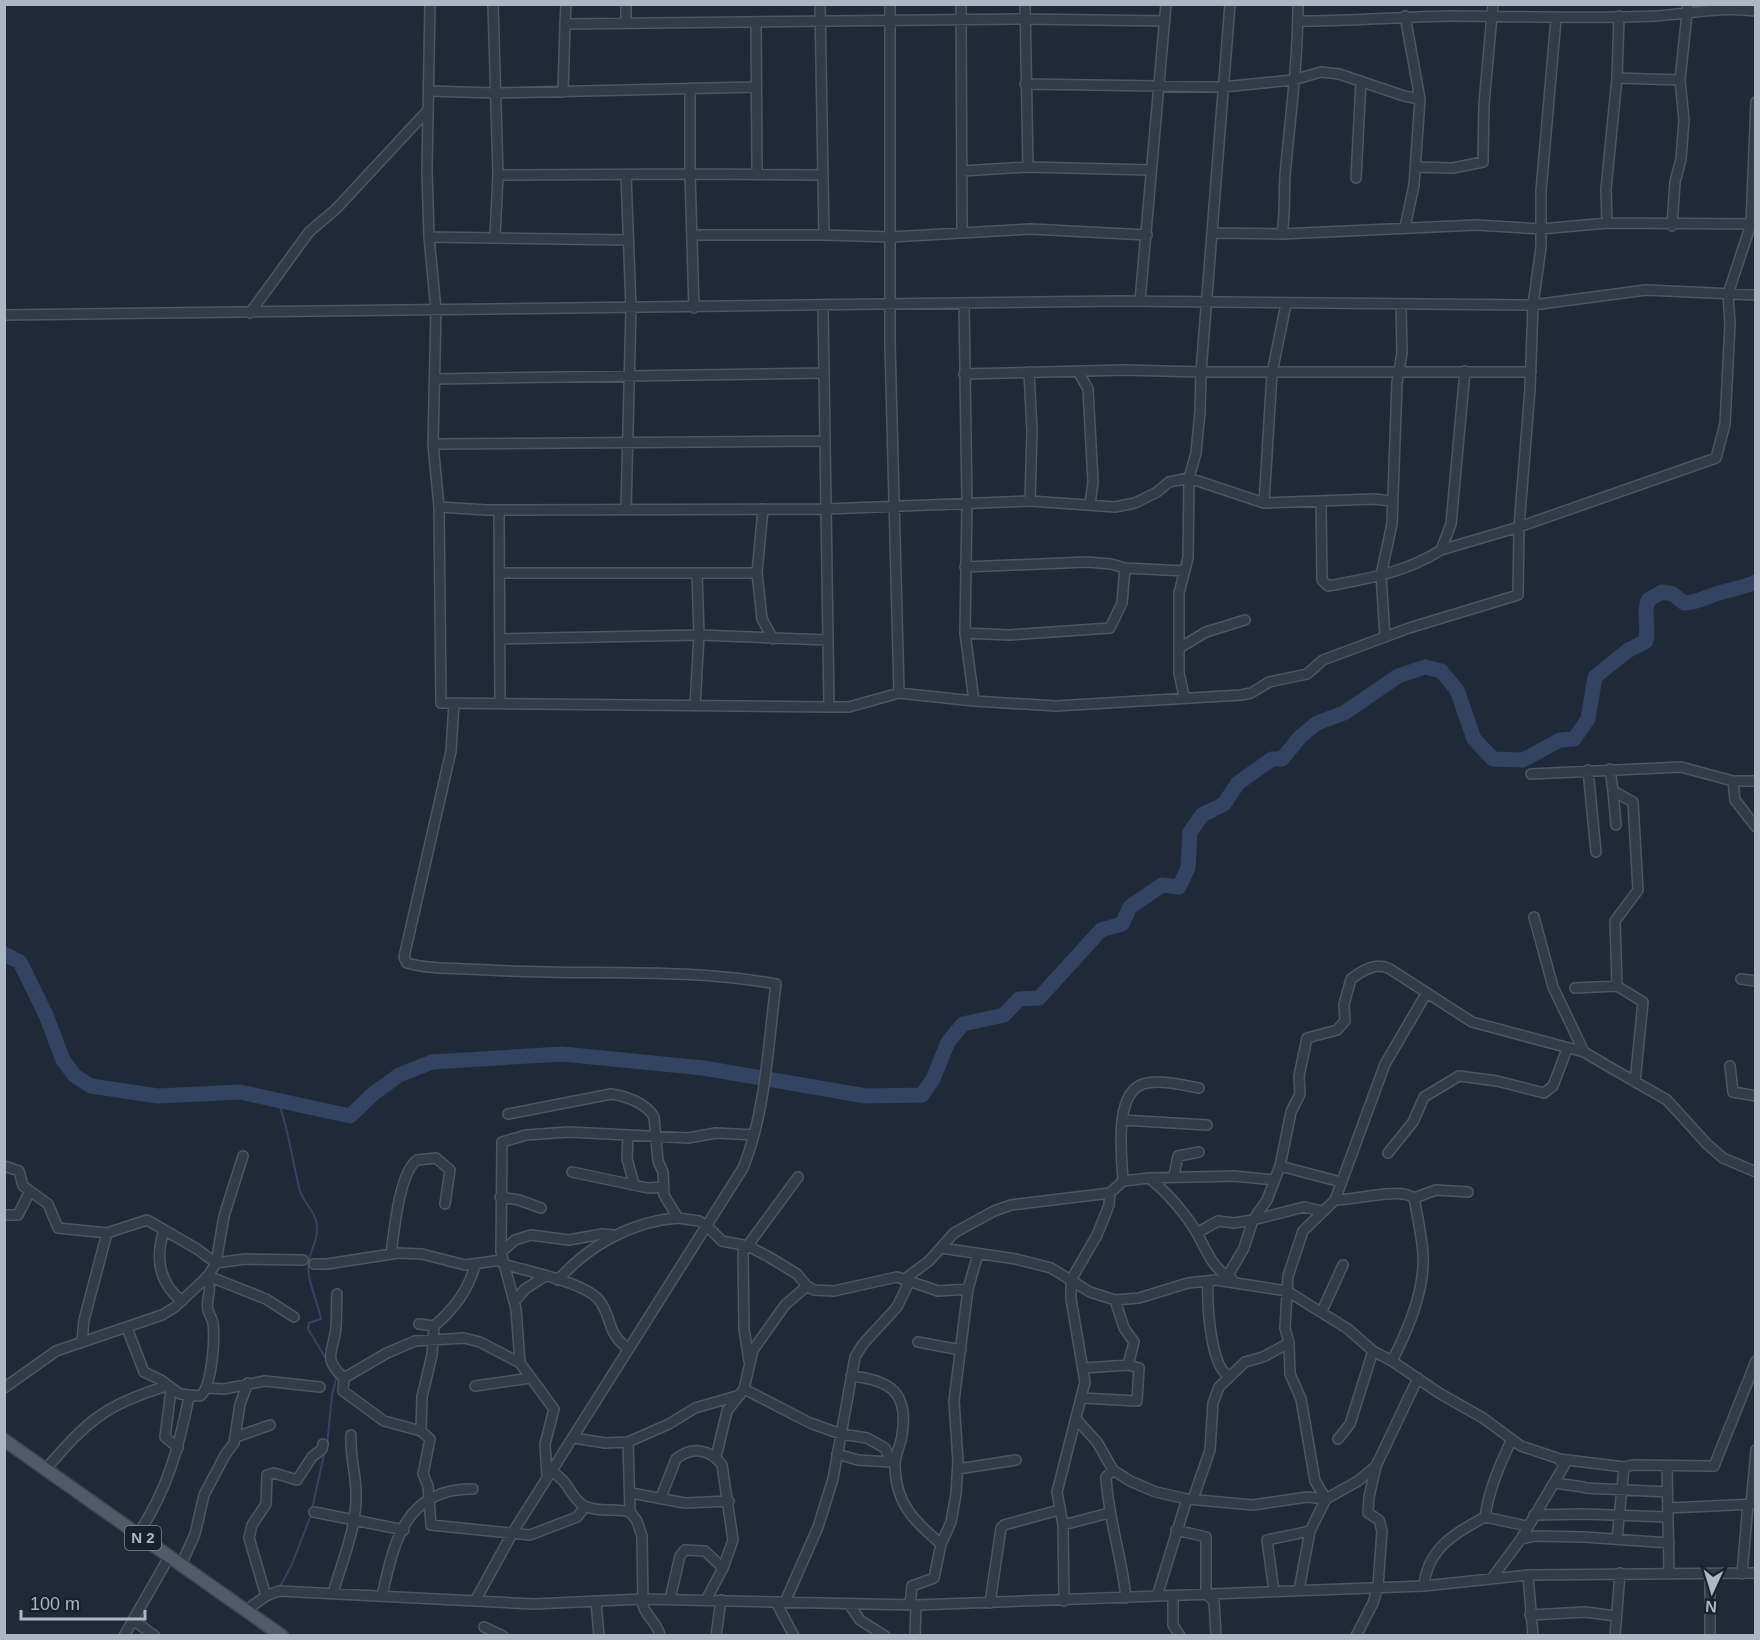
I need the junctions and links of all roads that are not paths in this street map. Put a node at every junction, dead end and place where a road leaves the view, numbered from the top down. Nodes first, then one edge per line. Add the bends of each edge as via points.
1 (430, 4) edge
2 (493, 4) edge
3 (566, 4) edge
4 (626, 4) edge
5 (820, 4) edge
6 (890, 4) edge
7 (961, 4) edge
8 (1025, 4) edge
9 (1166, 4) edge
10 (1230, 4) edge
11 (1298, 4) edge
12 (1493, 4) edge
13 (1688, 8) edge
14 (1755, 11) edge
15 (1404, 16) junction
16 (1619, 16) junction
17 (1491, 17) junction
18 (1025, 19) junction
19 (1556, 19) junction
20 (890, 21) junction
21 (961, 21) junction
22 (1166, 21) junction
23 (1298, 21) junction
24 (626, 22) junction
25 (756, 22) junction
26 (820, 22) junction
27 (565, 24) junction
28 (1617, 78) junction
29 (1680, 80) junction
30 (1293, 81) junction
31 (1361, 81) junction
32 (1025, 84) junction
33 (1159, 85) junction
34 (755, 87) junction
35 (1223, 87) junction
36 (690, 88) junction
37 (429, 91) junction
38 (563, 92) junction
39 (494, 93) junction
40 (1420, 99) junction
41 (1755, 102) edge
42 (428, 110) junction
43 (1028, 167) junction
44 (1416, 167) junction
45 (1151, 170) junction
46 (962, 171) junction
47 (757, 172) junction
48 (690, 174) junction
49 (626, 175) junction
50 (821, 175) junction
51 (498, 176) junction
52 (1356, 178) dead end
53 (1607, 223) junction
54 (1753, 224) edge
55 (1672, 226) junction
56 (1405, 227) junction
57 (1541, 229) junction
58 (962, 231) junction
59 (1214, 232) junction
60 (1282, 234) junction
61 (694, 235) junction
62 (824, 235) junction
63 (1147, 235) junction
64 (495, 236) junction
65 (429, 237) junction
66 (891, 237) junction
67 (628, 240) junction
68 (1728, 294) junction
69 (1755, 295) edge
70 (1140, 301) junction
71 (1206, 301) junction
72 (964, 304) junction
73 (1286, 304) junction
74 (1533, 305) junction
75 (824, 306) junction
76 (891, 306) junction
77 (1401, 306) junction
78 (631, 308) junction
79 (694, 308) junction
80 (436, 310) junction
81 (250, 313) junction
82 (4, 315) edge
83 (1078, 371) junction
84 (1398, 371) junction
85 (1029, 372) junction
86 (1201, 372) junction
87 (1465, 372) junction
88 (1531, 372) junction
89 (824, 373) junction
90 (1272, 373) junction
91 (964, 374) junction
92 (629, 377) junction
93 (435, 379) junction
94 (825, 441) junction
95 (628, 443) junction
96 (433, 444) junction
97 (1189, 478) junction
98 (1030, 501) junction
99 (1391, 501) junction
100 (1321, 502) junction
101 (967, 503) junction
102 (1264, 503) junction
103 (1090, 505) junction
104 (895, 506) junction
105 (439, 507) junction
106 (626, 509) junction
107 (763, 509) junction
108 (826, 509) junction
109 (499, 510) junction
110 (1519, 527) junction
111 (1441, 550) junction
112 (965, 567) junction
113 (1125, 568) junction
114 (1185, 571) junction
115 (500, 573) junction
116 (697, 573) junction
117 (757, 573) junction
118 (1381, 575) junction
119 (1245, 620) dead end
120 (965, 633) junction
121 (699, 635) junction
122 (1385, 637) junction
123 (500, 639) junction
124 (773, 639) junction
125 (828, 640) junction
126 (1181, 647) junction
127 (899, 693) junction
128 (1184, 696) junction
129 (974, 701) junction
130 (454, 703) junction
131 (500, 703) junction
132 (695, 706) junction
133 (829, 707) junction
134 (1610, 769) junction
135 (1588, 770) junction
136 (1531, 774) dead end
137 (1733, 781) junction
138 (1755, 782) edge
139 (1613, 791) junction
140 (1616, 825) dead end
141 (1755, 827) edge
142 (1596, 852) dead end
143 (1534, 917) dead end
144 (1741, 979) dead end
145 (1755, 981) edge
146 (1617, 986) junction
147 (1575, 988) dead end
148 (1426, 994) junction
149 (1567, 1050) junction
150 (1584, 1052) junction
151 (1730, 1066) dead end
152 (1635, 1082) junction
153 (1199, 1088) dead end
154 (1755, 1096) edge
155 (508, 1114) dead end
156 (1122, 1120) junction
157 (1207, 1125) dead end
158 (628, 1135) junction
159 (754, 1135) junction
160 (657, 1137) junction
161 (1199, 1152) dead end
162 (1389, 1153) dead end
163 (243, 1156) dead end
164 (4, 1166) edge
165 (1280, 1166) junction
166 (572, 1172) dead end
167 (1755, 1172) edge
168 (1174, 1176) junction
169 (798, 1177) dead end
170 (1149, 1178) junction
171 (1274, 1180) junction
172 (1123, 1181) junction
173 (1341, 1182) junction
174 (634, 1184) junction
175 (663, 1187) junction
176 (30, 1191) junction
177 (1468, 1192) dead end
178 (1110, 1193) junction
179 (500, 1197) junction
180 (1414, 1198) junction
181 (1335, 1200) junction
182 (445, 1204) dead end
183 (541, 1208) dead end
184 (1323, 1211) junction
185 (4, 1215) edge
186 (678, 1218) junction
187 (1253, 1221) junction
188 (707, 1226) junction
189 (164, 1230) junction
190 (107, 1233) junction
191 (1197, 1233) junction
192 (613, 1235) junction
193 (748, 1246) junction
194 (941, 1248) junction
195 (391, 1254) junction
196 (978, 1254) junction
197 (502, 1259) junction
198 (303, 1260) dead end
199 (216, 1263) junction
200 (314, 1264) dead end
201 (476, 1265) junction
202 (1343, 1265) dead end
203 (207, 1277) junction
204 (544, 1277) junction
205 (908, 1279) junction
206 (1232, 1279) junction
207 (558, 1280) junction
208 (1071, 1280) junction
209 (1208, 1282) junction
210 (807, 1286) junction
211 (968, 1289) junction
212 (1287, 1291) junction
213 (337, 1294) dead end
214 (1115, 1300) junction
215 (182, 1301) junction
216 (514, 1302) junction
217 (1322, 1311) junction
218 (294, 1317) dead end
219 (419, 1324) dead end
220 (434, 1326) junction
221 (127, 1328) junction
222 (433, 1338) junction
223 (82, 1341) junction
224 (918, 1342) dead end
225 (1289, 1342) junction
226 (627, 1348) junction
227 (961, 1350) junction
228 (1373, 1352) junction
229 (1392, 1360) junction
230 (749, 1361) junction
231 (1755, 1361) edge
232 (520, 1363) junction
233 (1128, 1365) junction
234 (1084, 1368) junction
235 (1753, 1372) edge
236 (851, 1376) junction
237 (1229, 1376) junction
238 (344, 1378) junction
239 (531, 1378) junction
240 (1419, 1378) junction
241 (248, 1383) junction
242 (475, 1386) dead end
243 (320, 1387) dead end
244 (4, 1388) edge
245 (169, 1388) junction
246 (208, 1388) junction
247 (742, 1392) junction
248 (189, 1397) junction
249 (1083, 1398) junction
250 (1077, 1420) junction
251 (270, 1425) dead end
252 (421, 1431) junction
253 (841, 1434) junction
254 (351, 1435) dead end
255 (236, 1437) junction
256 (574, 1438) junction
257 (1512, 1439) junction
258 (4, 1440) edge
259 (1338, 1440) dead end
260 (628, 1442) junction
261 (322, 1444) dead end
262 (178, 1448) junction
263 (1755, 1450) edge
264 (837, 1454) junction
265 (716, 1457) junction
266 (1016, 1460) dead end
267 (1562, 1462) junction
268 (893, 1463) junction
269 (1376, 1466) junction
270 (1624, 1467) junction
271 (1667, 1467) junction
272 (46, 1469) junction
273 (958, 1469) junction
274 (1113, 1470) junction
275 (549, 1474) junction
276 (1556, 1483) junction
277 (473, 1489) dead end
278 (1622, 1491) junction
279 (1668, 1492) junction
280 (631, 1493) junction
281 (661, 1497) junction
282 (429, 1498) junction
283 (1190, 1499) junction
284 (1326, 1499) junction
285 (729, 1501) junction
286 (1751, 1504) edge
287 (585, 1507) junction
288 (1059, 1510) junction
289 (314, 1512) dead end
290 (630, 1512) junction
291 (1668, 1512) junction
292 (1109, 1513) junction
293 (1534, 1515) junction
294 (1485, 1516) junction
295 (1618, 1516) junction
296 (354, 1519) junction
297 (1063, 1525) junction
298 (1527, 1526) junction
299 (404, 1530) junction
300 (1176, 1530) junction
301 (1310, 1531) junction
302 (513, 1532) junction
303 (138, 1534) junction
304 (1521, 1539) junction
305 (1617, 1539) junction
306 (1669, 1543) junction
307 (940, 1544) junction
308 (169, 1557) junction
309 (181, 1565) junction
310 (723, 1568) junction
311 (1669, 1573) junction
312 (1755, 1573) edge
313 (1620, 1574) junction
314 (1710, 1574) junction
315 (1742, 1574) junction
316 (1528, 1575) junction
317 (1492, 1578) junction
318 (1378, 1586) junction
319 (1424, 1586) junction
320 (1299, 1590) junction
321 (1274, 1591) junction
322 (333, 1593) junction
323 (1206, 1594) junction
324 (266, 1596) junction
325 (382, 1596) junction
326 (1157, 1596) junction
327 (1173, 1596) junction
328 (1126, 1598) junction
329 (642, 1599) junction
330 (670, 1599) junction
331 (706, 1600) junction
332 (721, 1600) junction
333 (1064, 1600) junction
334 (475, 1601) junction
335 (596, 1602) junction
336 (781, 1602) junction
337 (990, 1603) junction
338 (849, 1604) junction
339 (913, 1605) junction
340 (246, 1610) junction
341 (1530, 1615) junction
342 (1616, 1616) junction
343 (133, 1620) junction
344 (484, 1627) dead end
345 (124, 1635) edge
346 (155, 1635) edge
347 (282, 1635) edge
348 (503, 1635) edge
349 (599, 1635) edge
350 (660, 1635) edge
351 (716, 1635) edge
352 (794, 1635) edge
353 (882, 1635) edge
354 (915, 1635) edge
355 (1180, 1635) edge
356 (1216, 1635) edge
357 (1356, 1635) edge
358 (1533, 1635) edge
359 (1615, 1635) edge
360 (1710, 1635) edge

1 - 37 street
2 - 39 street
3 - 27 street
4 - 24 street
5 - 26 street
6 - 20 street
7 - 21 street
8 - 18 street
9 - 22 street
10 - 35 street
11 - 23 street
12 - 17 street
13 - 14 street
13 - 16 street
13 - 29 street
15 - 17 street
15 - 23 street
15 - 40 street
16 - 19 street
16 - 28 street
17 - 19 street
17 - 44 street via 1483,162 1453,168
18 - 21 street
18 - 22 street
18 - 32 street
19 - 57 street
20 - 21 street
20 - 26 street
20 - 66 street
21 - 46 street
22 - 33 street
23 - 30 street
24 - 25 street
24 - 27 street
25 - 26 street
25 - 34 street
26 - 50 street
27 - 38 street
28 - 29 street
28 - 53 street via 1606,189
29 - 55 street via 1684,120
30 - 31 street via 1322,72
30 - 35 street
30 - 60 street
31 - 40 street
31 - 52 street
32 - 33 street
32 - 43 street
33 - 35 street
33 - 45 street
34 - 36 street
34 - 47 street
35 - 59 street
36 - 38 street
36 - 48 street
37 - 39 street
37 - 42 street
38 - 39 street
39 - 51 street
40 - 44 street
41 - 54 street
42 - 65 street
42 - 81 street via 336,209 309,232
43 - 45 street
43 - 46 street
44 - 56 street
45 - 63 street
46 - 58 street
47 - 48 street
47 - 50 street
48 - 49 street
48 - 61 street
49 - 51 street
49 - 67 street
50 - 62 street
51 - 64 street
53 - 55 street
53 - 57 street
54 - 55 street
54 - 68 street
56 - 57 street via 1476,225
56 - 60 street
57 - 74 street
58 - 63 street
58 - 66 street
59 - 60 street
59 - 71 street
61 - 62 street
61 - 79 street
62 - 66 street
63 - 70 street
64 - 65 street
64 - 67 street
65 - 80 street
66 - 76 street
67 - 78 street
68 - 69 street
68 - 74 street via 1646,290
68 - 110 street via 1725,424 1716,458
70 - 71 street
70 - 72 street
71 - 73 street
71 - 86 street
72 - 76 street
72 - 91 street
73 - 77 street
73 - 90 street
74 - 77 street
74 - 88 street
75 - 76 street
75 - 79 street
75 - 89 street
76 - 104 street
77 - 84 street via 1402,353
78 - 79 street
78 - 80 street
78 - 92 street
80 - 81 street
80 - 93 street
81 - 82 street
83 - 85 street
83 - 86 street
83 - 103 street via 1088,389
84 - 87 street
84 - 90 street
84 - 99 street
85 - 91 street
85 - 98 street
86 - 90 street
86 - 97 street via 1199,423
87 - 88 street
87 - 111 street via 1451,524
88 - 110 street
89 - 92 street
89 - 94 street
90 - 102 street
91 - 101 street
92 - 93 street
92 - 95 street
93 - 96 street
94 - 95 street
94 - 108 street
95 - 96 street
95 - 106 street
96 - 105 street
97 - 102 street
97 - 103 street via 1169,482 1157,492 1128,504
97 - 114 street via 1190,530
98 - 101 street
98 - 103 street
99 - 100 street
99 - 118 street via 1392,524
100 - 102 street
100 - 118 street via 1324,584
101 - 104 street
101 - 112 street
104 - 108 street
104 - 127 street
105 - 109 street
105 - 130 street via 441,703
106 - 107 street
106 - 109 street
107 - 108 street
107 - 117 street
108 - 125 street
109 - 115 street
110 - 111 street
110 - 122 street via 1518,595
111 - 118 street
112 - 113 street via 1088,562
112 - 120 street
113 - 114 street
113 - 120 street via 1122,603 1110,628 1009,635
114 - 126 street via 1179,593
115 - 116 street
115 - 123 street
116 - 117 street
116 - 121 street
117 - 124 street via 762,619
118 - 122 street
119 - 126 street via 1206,632
120 - 129 street
121 - 123 street
121 - 124 street
121 - 132 street
122 - 128 street via 1323,660 1307,674 1269,682 1251,693
123 - 131 street
124 - 125 street
125 - 133 street
126 - 128 street via 1179,673
127 - 129 street
127 - 133 street via 849,707
128 - 129 street via 1066,706
130 - 131 street
130 - 159 street via 451,752 406,963 555,974 685,975 776,984
131 - 132 street
132 - 133 street
134 - 135 street
134 - 137 street via 1681,767
134 - 139 street
135 - 136 street
135 - 142 street
137 - 138 street
137 - 141 street via 1735,800
139 - 140 street
139 - 146 street via 1633,802 1638,890 1615,921
143 - 150 street via 1553,987
144 - 145 street
146 - 147 street
146 - 152 street via 1643,1002
148 - 149 street via 1472,1022
148 - 165 street via 1382,965 1370,967 1351,979 1344,1004 1345,1021 1337,1030 1307,1038 1299,1076 1300,1094 1291,1112
148 - 173 street via 1385,1064
149 - 150 street
149 - 162 street via 1553,1086 1544,1093 1459,1076 1421,1101 1413,1122
150 - 152 street
151 - 154 street via 1733,1092
152 - 167 street via 1667,1100 1723,1158
153 - 156 street via 1142,1084 1131,1093
155 - 160 street via 621,1095 650,1111
156 - 157 street
156 - 172 street
158 - 160 street
158 - 174 street via 627,1159
158 - 179 street via 558,1133 505,1141 500,1147
159 - 160 street
159 - 188 street via 743,1168
160 - 175 street
161 - 168 street via 1178,1156
163 - 199 street via 224,1216
164 - 176 street via 19,1171 23,1186
165 - 171 street
165 - 173 street
166 - 174 street
168 - 170 street
168 - 171 street
169 - 193 street
170 - 172 street
170 - 191 street
171 - 187 street
172 - 178 street
173 - 181 street
174 - 175 street
175 - 186 street via 665,1201
176 - 185 street via 18,1215
176 - 190 street via 48,1204 58,1228
177 - 180 street via 1436,1190
178 - 194 street via 1011,1205 954,1233
178 - 208 street via 1096,1235
179 - 183 street
179 - 197 street
180 - 181 street via 1390,1193
180 - 229 street via 1422,1244 1420,1288
181 - 184 street
182 - 195 street via 450,1170 436,1158 417,1160 409,1167 399,1202
184 - 187 street via 1292,1208
184 - 212 street via 1309,1223 1298,1242
186 - 188 street
186 - 192 street
187 - 191 street via 1218,1221
187 - 206 street
188 - 193 street via 722,1241
188 - 226 street
189 - 190 street via 147,1220
189 - 199 street
189 - 215 street via 159,1253 164,1281
190 - 223 street
191 - 206 street via 1210,1259
192 - 197 street via 569,1240 531,1235 515,1240
192 - 207 street via 578,1259
193 - 210 street via 788,1268
193 - 230 street via 742,1257
194 - 196 street
194 - 205 street
195 - 200 street
195 - 201 street via 422,1254
196 - 208 street via 1051,1268
196 - 211 street
197 - 201 street
197 - 204 street
197 - 216 street
198 - 199 street
199 - 203 street
201 - 220 street via 467,1288
202 - 217 street
203 - 215 street
203 - 218 street via 266,1299
203 - 246 street via 211,1287 208,1310 213,1324
204 - 207 street
204 - 216 street
205 - 210 street via 889,1277 834,1292
205 - 211 street via 938,1291
205 - 236 street via 897,1307 858,1350
206 - 209 street
206 - 212 street
207 - 226 street via 599,1300 612,1333
208 - 214 street via 1090,1292
208 - 234 street
209 - 214 street
209 - 237 street via 1210,1329 1219,1368
210 - 230 street via 760,1338
211 - 227 street
212 - 217 street
212 - 225 street via 1285,1328
213 - 238 street via 329,1357
214 - 233 street via 1124,1328 1134,1342
215 - 221 street via 162,1315
216 - 232 street
217 - 228 street
219 - 220 street
220 - 222 street
221 - 223 street
221 - 245 street via 141,1369
222 - 232 street via 480,1342
222 - 238 street via 387,1353
222 - 252 street
223 - 244 street via 56,1350
224 - 227 street
225 - 237 street via 1245,1362
225 - 284 street via 1290,1374 1301,1399 1315,1481
226 - 256 street
227 - 273 street via 953,1410
228 - 229 street
228 - 259 street via 1350,1424
229 - 240 street
230 - 247 street
231 - 235 street
232 - 239 street
233 - 234 street
233 - 249 street via 1139,1368 1137,1401
234 - 249 street
235 - 271 street via 1716,1465
236 - 253 street
236 - 268 street via 880,1380 900,1397 902,1436
237 - 283 street via 1214,1397 1210,1450
238 - 252 street via 343,1391 358,1404 393,1425
239 - 242 street
239 - 275 street via 554,1409 545,1444
240 - 257 street
240 - 269 street
241 - 243 street
241 - 246 street
241 - 255 street via 240,1404
245 - 248 street
245 - 262 street via 165,1437
245 - 272 street via 118,1402 94,1417
246 - 248 street via 200,1396
247 - 253 street
247 - 260 street via 695,1408
247 - 265 street via 727,1411
248 - 262 street
249 - 250 street
250 - 274 street via 1097,1442
250 - 288 street via 1057,1490
251 - 255 street
252 - 282 street via 430,1439 423,1474
253 - 264 street
253 - 268 street via 877,1443 885,1448
254 - 296 street via 357,1492
255 - 309 street via 204,1496 195,1534
256 - 260 street
256 - 275 street
257 - 267 street via 1533,1452
257 - 294 street via 1488,1497
258 - 272 main road, N 2
260 - 280 street
261 - 324 street via 297,1480 274,1473 267,1475 266,1504 252,1525 249,1538
262 - 303 street via 159,1500
263 - 286 street
264 - 268 street via 858,1461
264 - 336 street via 818,1527
265 - 281 street via 701,1450 676,1459
265 - 285 street via 722,1465
266 - 273 street
267 - 270 street
267 - 276 street
268 - 307 street via 907,1512
269 - 284 street
269 - 318 street via 1368,1514 1379,1520 1382,1530
270 - 271 street
270 - 278 street
271 - 279 street
272 - 303 main road, N 2
273 - 307 street via 951,1522
274 - 283 street via 1156,1492
274 - 292 street via 1106,1477
275 - 287 street via 567,1482
275 - 302 street
276 - 278 street
276 - 293 street
277 - 282 street via 452,1490
278 - 279 street
278 - 295 street
279 - 291 street
280 - 281 street
280 - 290 street
281 - 285 street via 685,1503
282 - 299 street via 414,1509
282 - 302 street via 432,1526
283 - 284 street via 1253,1505 1298,1498
283 - 300 street
284 - 301 street
285 - 310 street via 732,1539
286 - 291 street
286 - 315 street
287 - 290 street
287 - 302 street via 577,1517 537,1532
288 - 297 street
288 - 337 street via 1001,1528
289 - 296 street
290 - 329 street via 642,1536
291 - 295 street
291 - 306 street
292 - 297 street
292 - 328 street
293 - 295 street
293 - 298 street
294 - 298 street
294 - 319 street via 1454,1533 1443,1544 1426,1568
295 - 305 street
296 - 299 street
296 - 322 street
297 - 333 street
298 - 304 street
299 - 325 street via 390,1560
300 - 323 street via 1206,1537
300 - 326 street
301 - 320 street
301 - 321 street via 1267,1540
302 - 334 street
303 - 308 main road, N 2
304 - 305 street
304 - 317 street
305 - 306 street
306 - 311 street
307 - 339 street via 934,1578 912,1586
308 - 309 main road, N 2
308 - 343 street
309 - 340 main road, N 2
310 - 330 street via 705,1551 685,1550 680,1556
310 - 331 street
311 - 313 street
311 - 314 street
312 - 315 street
313 - 316 street
313 - 342 street
314 - 315 street
314 - 360 street
316 - 317 street
316 - 341 street
317 - 319 street
318 - 319 street
318 - 320 street
318 - 357 street
320 - 321 street
321 - 323 street
322 - 324 street via 279,1591
322 - 325 street
323 - 327 street
323 - 356 street via 1214,1601
324 - 340 street
325 - 334 street
326 - 327 street
326 - 328 street
327 - 355 street via 1173,1625
328 - 333 street
329 - 330 street
329 - 335 street
329 - 350 street
330 - 331 street
331 - 332 street
332 - 336 street
332 - 351 street
333 - 337 street
334 - 335 street
335 - 349 street
336 - 338 street
336 - 352 street
337 - 339 street
338 - 339 street
338 - 353 street via 861,1620
339 - 354 street
340 - 347 main road, N 2
341 - 342 street via 1585,1612
341 - 358 street
342 - 359 street
343 - 345 street
343 - 346 street
344 - 348 street

